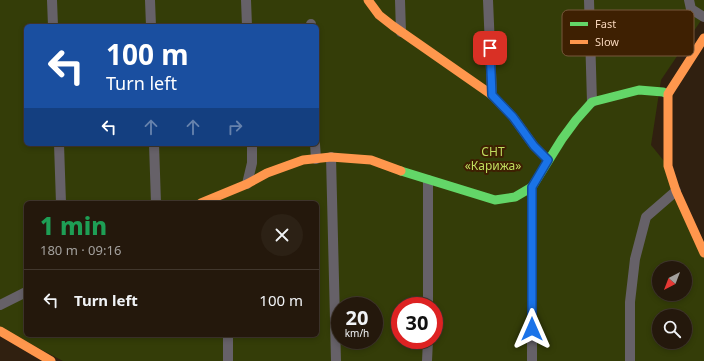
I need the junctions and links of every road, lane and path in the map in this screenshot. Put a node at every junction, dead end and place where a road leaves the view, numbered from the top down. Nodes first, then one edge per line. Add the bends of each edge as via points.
1 (52, 0) edge
2 (150, 0) edge
3 (246, 0) edge
4 (368, 0) edge
5 (400, 0) edge
6 (488, 0) edge
7 (589, 0) edge
8 (689, 0) edge
9 (589, 10) edge
10 (694, 10) edge
11 (694, 10) edge
12 (704, 17) edge
13 (53, 24) edge
14 (151, 24) edge
15 (247, 24) edge
16 (401, 32) junction
17 (704, 38) edge
18 (694, 54) edge
19 (591, 56) edge
20 (692, 56) edge
21 (668, 94) junction
22 (492, 95) junction
23 (592, 102) junction
24 (58, 146) edge
25 (154, 146) edge
26 (252, 146) edge
27 (315, 146) edge
28 (331, 157) junction
29 (316, 159) junction
30 (548, 160) junction
31 (428, 180) junction
32 (247, 184) junction
33 (532, 187) junction
34 (676, 191) junction
35 (228, 192) junction
36 (61, 201) edge
37 (156, 201) edge
38 (207, 201) edge
39 (228, 201) edge
40 (704, 253) edge
41 (24, 293) edge
42 (428, 297) edge
43 (0, 305) edge
44 (0, 331) edge
45 (228, 337) edge
46 (428, 349) edge
47 (51, 361) edge
48 (228, 361) edge
49 (336, 361) edge
50 (428, 361) edge
51 (532, 361) edge
52 (630, 361) edge

1 - 13 street
2 - 14 street
3 - 15 street
4 - 16 street via 379,15
5 - 16 street
6 - 22 street
7 - 9 street
8 - 10 street
11 - 12 street
16 - 22 street
17 - 18 street
19 - 23 street
20 - 21 street
21 - 23 street via 639,90
21 - 34 street via 668,166
22 - 30 street
23 - 30 street
24 - 36 street
25 - 37 street
26 - 32 street via 252,163
27 - 29 street
28 - 29 street
28 - 31 street via 371,160
28 - 49 street
29 - 32 street via 303,160 267,173
30 - 33 street
31 - 33 street via 495,200 515,197
31 - 42 street
32 - 35 street
33 - 51 street
34 - 40 street
34 - 52 street via 646,217 635,259 630,302
35 - 38 street
35 - 39 street
41 - 43 street
44 - 47 street
45 - 48 street
46 - 50 street

